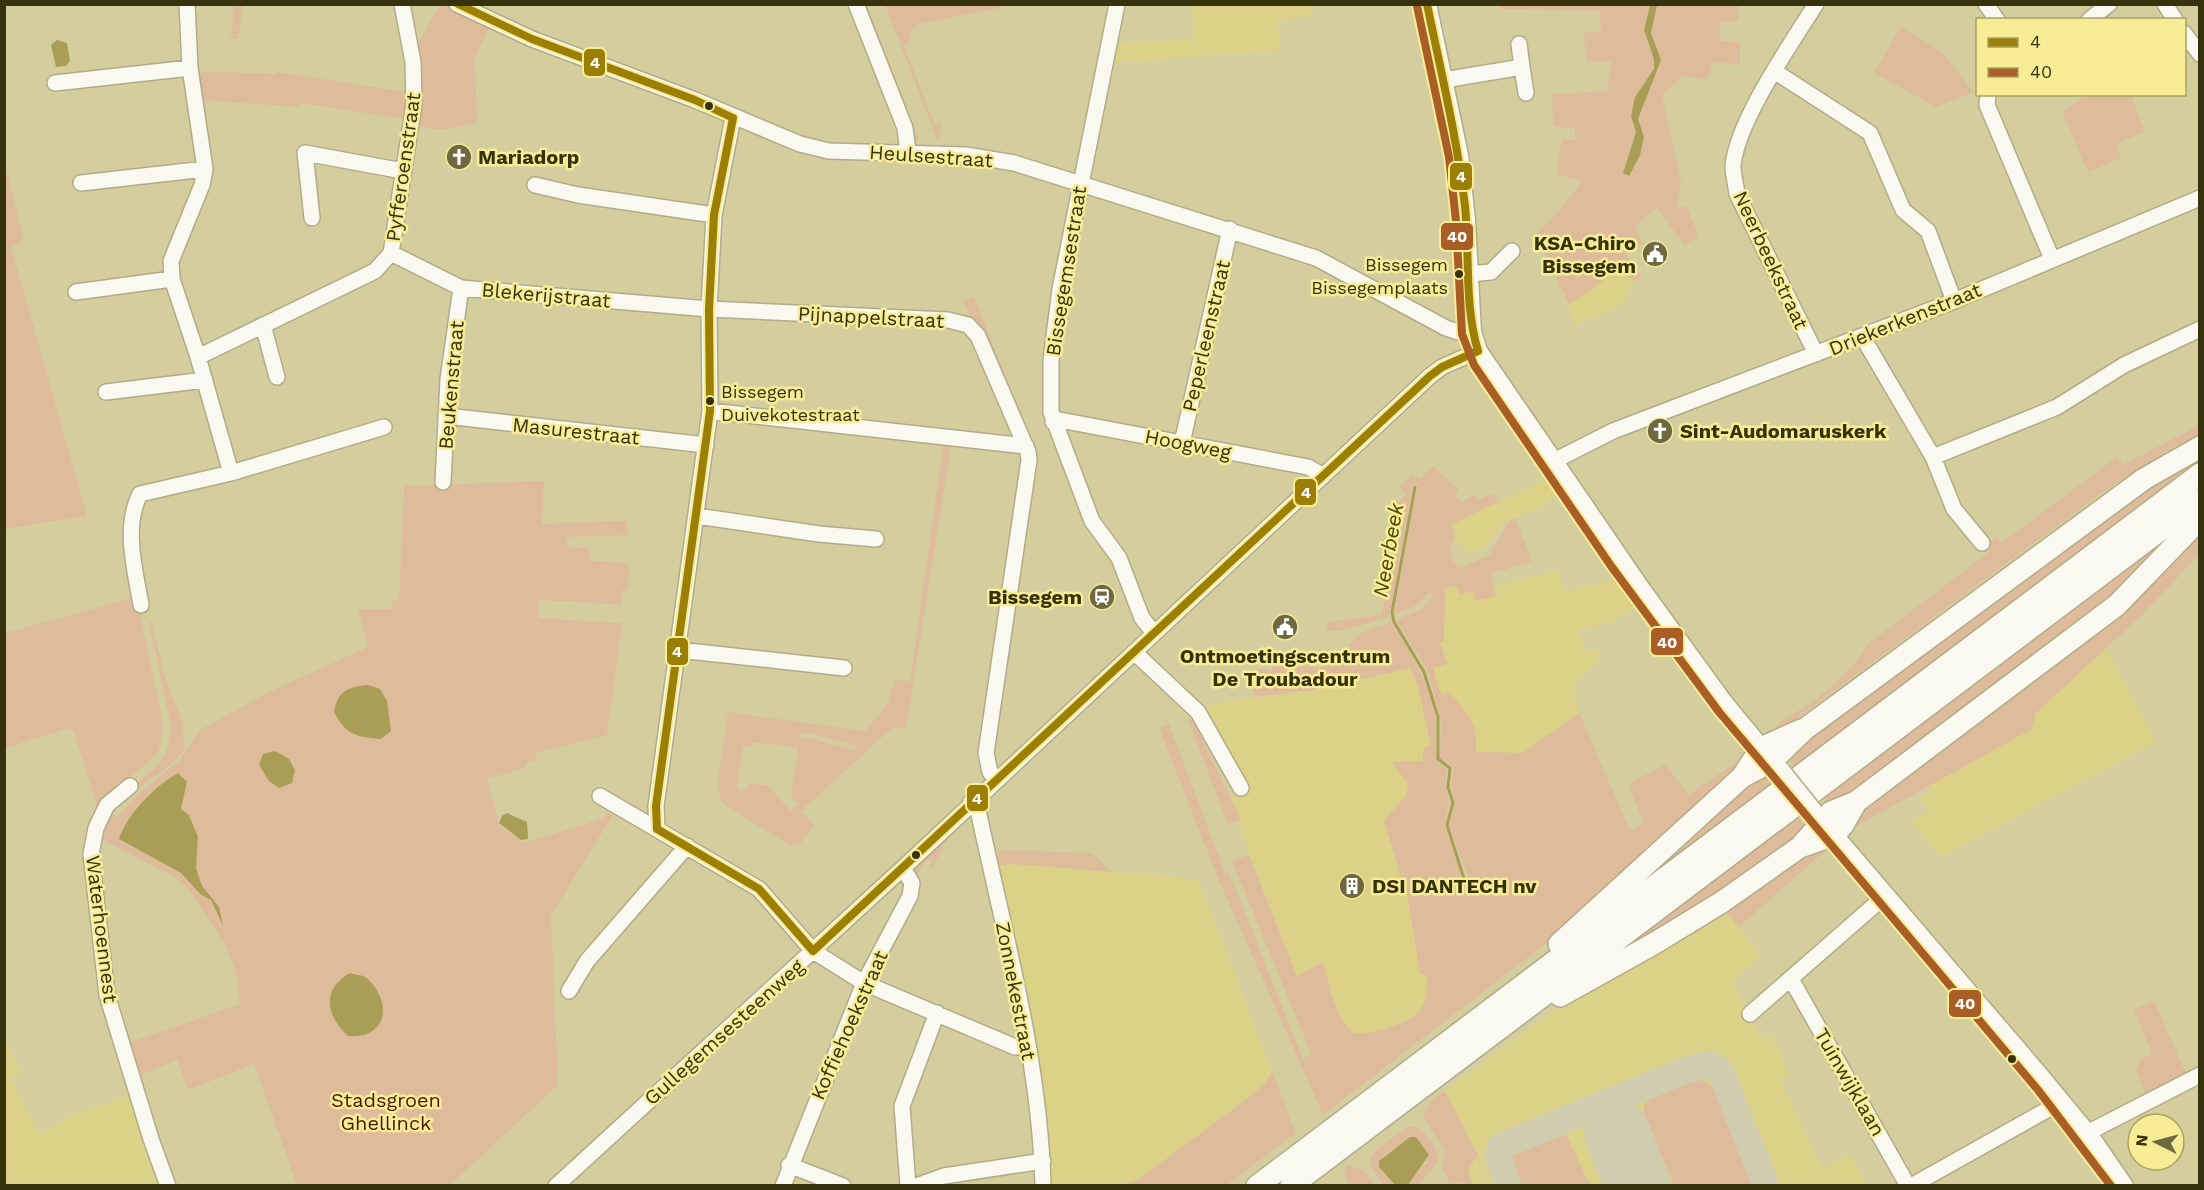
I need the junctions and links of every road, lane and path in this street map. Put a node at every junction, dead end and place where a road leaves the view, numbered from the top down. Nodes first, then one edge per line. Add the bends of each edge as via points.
1 (187, 4) edge
2 (402, 4) edge
3 (456, 4) edge
4 (856, 4) edge
5 (1117, 4) edge
6 (1427, 4) edge
7 (1816, 4) edge
8 (1986, 4) edge
9 (2109, 4) edge
10 (2165, 4) edge
11 (1996, 18) edge
12 (2092, 18) edge
13 (2174, 18) edge
14 (2186, 36) edge
15 (1519, 45) dead end
16 (2199, 54) edge
17 (1522, 67) junction
18 (190, 68) junction
19 (1774, 71) junction
20 (1444, 80) junction
21 (55, 83) dead end
22 (1526, 93) dead end
23 (1988, 96) edge
24 (733, 118) junction
25 (908, 152) junction
26 (205, 169) junction
27 (403, 171) junction
28 (81, 183) dead end
29 (1080, 183) junction
30 (535, 185) dead end
31 (2199, 198) edge
32 (714, 215) junction
33 (312, 218) dead end
34 (1230, 229) junction
35 (1512, 251) dead end
36 (391, 253) junction
37 (2052, 260) junction
38 (1469, 274) junction
39 (172, 279) junction
40 (461, 288) junction
41 (76, 292) dead end
42 (1954, 300) junction
43 (709, 309) junction
44 (263, 325) junction
45 (2199, 329) edge
46 (1472, 332) junction
47 (1862, 336) junction
48 (1478, 351) junction
49 (1816, 354) junction
50 (198, 357) junction
51 (276, 377) dead end
52 (205, 380) junction
53 (106, 392) dead end
54 (710, 411) junction
55 (446, 416) junction
56 (1053, 422) junction
57 (384, 427) dead end
58 (1182, 443) junction
59 (706, 446) junction
60 (1026, 446) junction
61 (2199, 447) edge
62 (1933, 457) junction
63 (1554, 461) junction
64 (231, 472) junction
65 (2199, 474) edge
66 (1322, 475) junction
67 (443, 482) dead end
68 (2199, 500) edge
69 (697, 516) junction
70 (2199, 519) edge
71 (876, 539) dead end
72 (1982, 543) dead end
73 (141, 605) dead end
74 (1154, 633) junction
75 (679, 650) junction
76 (1134, 652) junction
77 (844, 668) dead end
78 (1771, 760) junction
79 (996, 779) junction
80 (130, 786) dead end
81 (1241, 788) dead end
82 (600, 796) dead end
83 (971, 802) junction
84 (1823, 822) junction
85 (657, 829) junction
86 (687, 846) junction
87 (903, 868) junction
88 (1886, 896) junction
89 (813, 951) junction
90 (1791, 979) junction
91 (864, 983) junction
92 (568, 991) dead end
93 (1491, 1008) junction
94 (937, 1013) junction
95 (1750, 1014) dead end
96 (1496, 1030) junction
97 (1027, 1045) junction
98 (2199, 1075) edge
99 (2061, 1102) junction
100 (2088, 1135) junction
101 (1043, 1161) junction
102 (789, 1166) junction
103 (168, 1185) edge
104 (556, 1185) edge
105 (783, 1185) edge
106 (843, 1185) edge
107 (908, 1185) edge
108 (916, 1185) edge
109 (1044, 1185) edge
110 (1257, 1185) edge
111 (1291, 1185) edge
112 (1910, 1185) edge
113 (2124, 1185) edge

1 - 18 street
2 - 27 street, Pyfferoenstraat via 415,83
3 - 24 street, Heulsestraat via 532,39
4 - 25 street via 905,128
5 - 29 street, Bissegemsestraat
6 - 20 main road
7 - 19 street, Neerbeekstraat
8 - 11 street
9 - 12 street
10 - 13 street
14 - 16 street
15 - 17 street
17 - 20 street
17 - 22 street
18 - 21 street
18 - 26 street
19 - 42 street via 1870,133 1903,210 1928,231
19 - 49 street, Neerbeekstraat via 1738,142 1733,168 1737,194
20 - 38 main road via 1462,175
23 - 37 street via 1987,105
24 - 25 street, Heulsestraat via 814,148
24 - 32 street
25 - 29 street, Heulsestraat via 987,158
26 - 28 street
26 - 39 street via 171,261
27 - 33 street via 304,145
27 - 36 street, Pyfferoenstraat
29 - 34 street, Heulsestraat
29 - 56 street, Bissegemsestraat via 1052,345
30 - 32 street
31 - 37 street, Driekerkenstraat
32 - 43 street
34 - 46 street, Heulsestraat via 1316,258 1446,328
34 - 58 street, Peperleenstraat
35 - 38 street via 1491,272
36 - 40 street, Blekerijstraat
36 - 44 street, Pyfferoenstraat via 375,271
37 - 42 street, Driekerkenstraat
38 - 46 main road
39 - 41 street
39 - 50 street
40 - 43 street, Blekerijstraat
40 - 55 street, Beukenstraat
42 - 47 street, Driekerkenstraat
43 - 54 street
43 - 60 street, Pijnappelstraat via 948,320 968,325 978,336
44 - 50 street, Pyfferoenstraat
44 - 51 street
45 - 62 street via 2124,365 2056,407
46 - 48 main road
47 - 49 street, Driekerkenstraat
47 - 62 street
48 - 63 main road
48 - 66 street, Gullegemsesteenweg via 1435,371
49 - 63 street, Driekerkenstraat via 1608,434
50 - 52 street
52 - 53 street
52 - 64 street
54 - 59 street
54 - 60 street
55 - 59 street, Masurestraat
55 - 67 street, Beukenstraat
56 - 58 street, Hoogweg via 1060,420
56 - 74 street, Bissegemsestraat via 1098,532 1119,558 1142,618
57 - 64 street
58 - 66 street, Hoogweg via 1308,467
59 - 69 street
60 - 79 street via 1029,460 986,753 990,772
61 - 78 highway via 2144,479 1805,729
62 - 72 street via 1954,509
63 - 78 main road via 1641,589
64 - 73 street via 140,494 132,521 132,552
65 - 93 highway
66 - 74 street, Gullegemsesteenweg
68 - 96 highway
69 - 71 street
69 - 75 street
70 - 84 highway via 2117,605 1856,802 1843,825
74 - 76 street, Gullegemsesteenweg
75 - 77 street
75 - 85 street via 656,806
76 - 79 street, Gullegemsesteenweg
76 - 81 street via 1198,712
78 - 84 main road, bridge
78 - 93 highway via 1742,777
79 - 83 street, Gullegemsesteenweg
80 - 103 street, Waterhoennest via 104,812 91,854 107,995
82 - 85 street
83 - 87 street, Gullegemsesteenweg
83 - 97 street, Zonnekestraat via 978,810
84 - 88 main road
84 - 96 highway via 1800,847 1722,902
85 - 86 street
86 - 89 street via 759,889
86 - 92 street via 587,961
87 - 89 street, Gullegemsesteenweg
87 - 91 street, Koffiehoekstraat via 912,883 910,896
88 - 90 street
88 - 99 main road
89 - 91 street
89 - 104 street, Gullegemsesteenweg
90 - 95 street
90 - 112 street, Tuinwijklaan
91 - 94 street
91 - 102 street, Koffiehoekstraat
93 - 110 highway
94 - 97 street via 1015,1047
94 - 107 street via 902,1106
96 - 111 highway
97 - 101 street, Zonnekestraat
98 - 100 street
99 - 100 main road
99 - 112 street, Tuinwijklaan
100 - 113 main road
101 - 108 street via 944,1176
101 - 109 street, Zonnekestraat
102 - 105 street, Koffiehoekstraat
102 - 106 street

